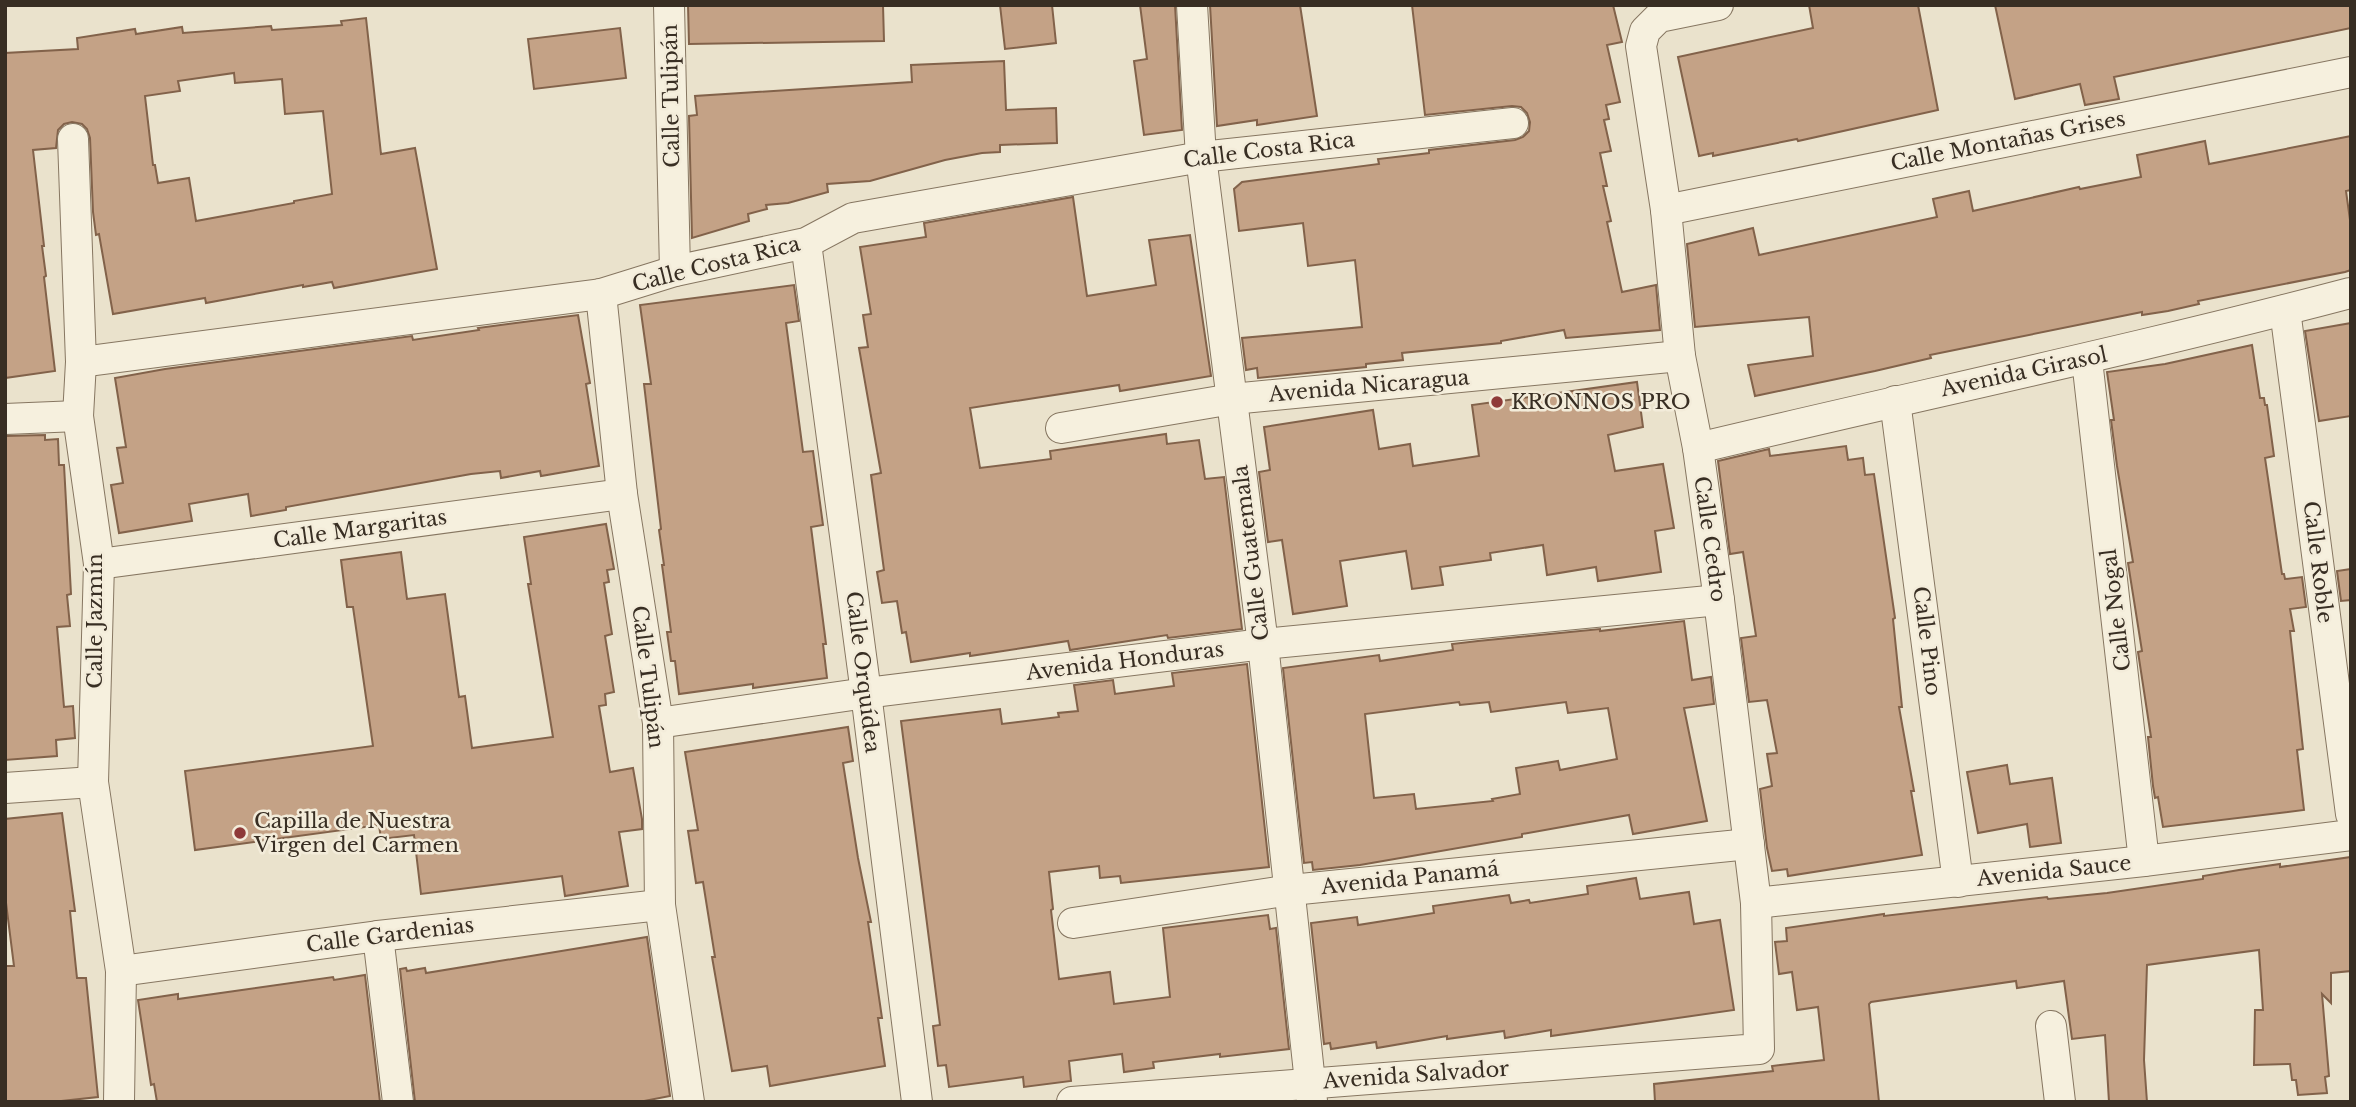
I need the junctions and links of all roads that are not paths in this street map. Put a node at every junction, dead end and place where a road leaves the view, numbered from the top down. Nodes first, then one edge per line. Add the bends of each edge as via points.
1 (669, 5) edge
2 (1192, 5) edge
3 (1718, 5) edge
4 (2351, 72) edge
5 (1513, 123) dead end
6 (73, 139) dead end
7 (1201, 157) junction
8 (1665, 210) junction
9 (806, 243) junction
10 (675, 271) junction
11 (2350, 293) edge
12 (601, 294) junction
13 (2285, 310) junction
14 (1680, 356) junction
15 (2087, 360) junction
16 (81, 362) junction
17 (1232, 399) junction
18 (1895, 401) junction
19 (78, 416) junction
20 (5, 419) edge
21 (1061, 428) dead end
22 (1698, 448) junction
23 (622, 494) junction
24 (99, 564) junction
25 (1718, 600) junction
26 (1262, 644) junction
27 (866, 693) junction
28 (657, 723) junction
29 (93, 782) junction
30 (5, 788) edge
31 (2351, 814) edge
32 (2351, 835) edge
33 (1749, 844) junction
34 (2144, 861) junction
35 (1958, 882) junction
36 (1291, 890) junction
37 (1756, 903) junction
38 (660, 905) junction
39 (1073, 923) dead end
40 (378, 936) junction
41 (121, 971) junction
42 (2052, 1026) dead end
43 (1759, 1049) joint
44 (1311, 1092) edge
45 (119, 1102) edge
46 (398, 1102) edge
47 (689, 1102) edge
48 (917, 1102) edge
49 (1072, 1102) edge
50 (2060, 1102) edge

1 - 10 street, Calle Tulipán
2 - 7 street, Calle Guatemala
3 - 8 street, Calle Cedro via 1659,18 1645,31 1641,46
4 - 8 street, Calle Montañas Grises
5 - 7 street, Calle Costa Rica
6 - 16 street, Calle Jazmín
7 - 9 street, Calle Costa Rica via 853,218
7 - 17 street, Calle Guatemala
8 - 14 street, Calle Cedro
9 - 10 street, Calle Costa Rica
9 - 27 street, Calle Orquídea
10 - 12 street, Calle Costa Rica
11 - 13 street, Avenida Girasol
12 - 16 street, Calle Costa Rica
12 - 23 street, Calle Tulipán
13 - 15 street, Avenida Girasol
13 - 31 street, Calle Roble
14 - 17 street, Avenida Nicaragua
14 - 22 street, Calle Cedro
15 - 18 street, Avenida Girasol
15 - 34 street, Calle Nogal
16 - 19 street, Calle Jazmín
17 - 21 street, Avenida Nicaragua
17 - 26 street, Calle Guatemala
18 - 22 street, Avenida Girasol
18 - 35 street, Calle Pino
19 - 20 street
19 - 24 street, Calle Jazmín
22 - 25 street, Calle Cedro
23 - 24 street, Calle Margaritas
23 - 28 street, Calle Tulipán
24 - 29 street, Calle Jazmín
25 - 26 street, Avenida Honduras
25 - 33 street, Calle Cedro
26 - 27 street, Avenida Honduras
26 - 36 street, Calle Guatemala
27 - 28 street, Avenida Honduras
27 - 48 street, Calle Orquídea
28 - 38 street, Calle Tulipán
29 - 30 street
29 - 41 street, Calle Jazmín
32 - 34 street, Avenida Sauce
33 - 36 street, Avenida Panamá
33 - 37 street, Calle Cedro
34 - 35 street, Avenida Sauce
35 - 37 street, Avenida Sauce
36 - 39 street, Avenida Panamá
36 - 44 street, Calle Guatemala
37 - 43 street, Calle Cedro
38 - 40 street, Calle Gardenias
38 - 47 street, Calle Tulipán
40 - 41 street, Calle Gardenias
40 - 46 street
41 - 45 street, Calle Jazmín
42 - 50 street
43 - 44 street, Avenida Salvador
44 - 49 street, Avenida Salvador

